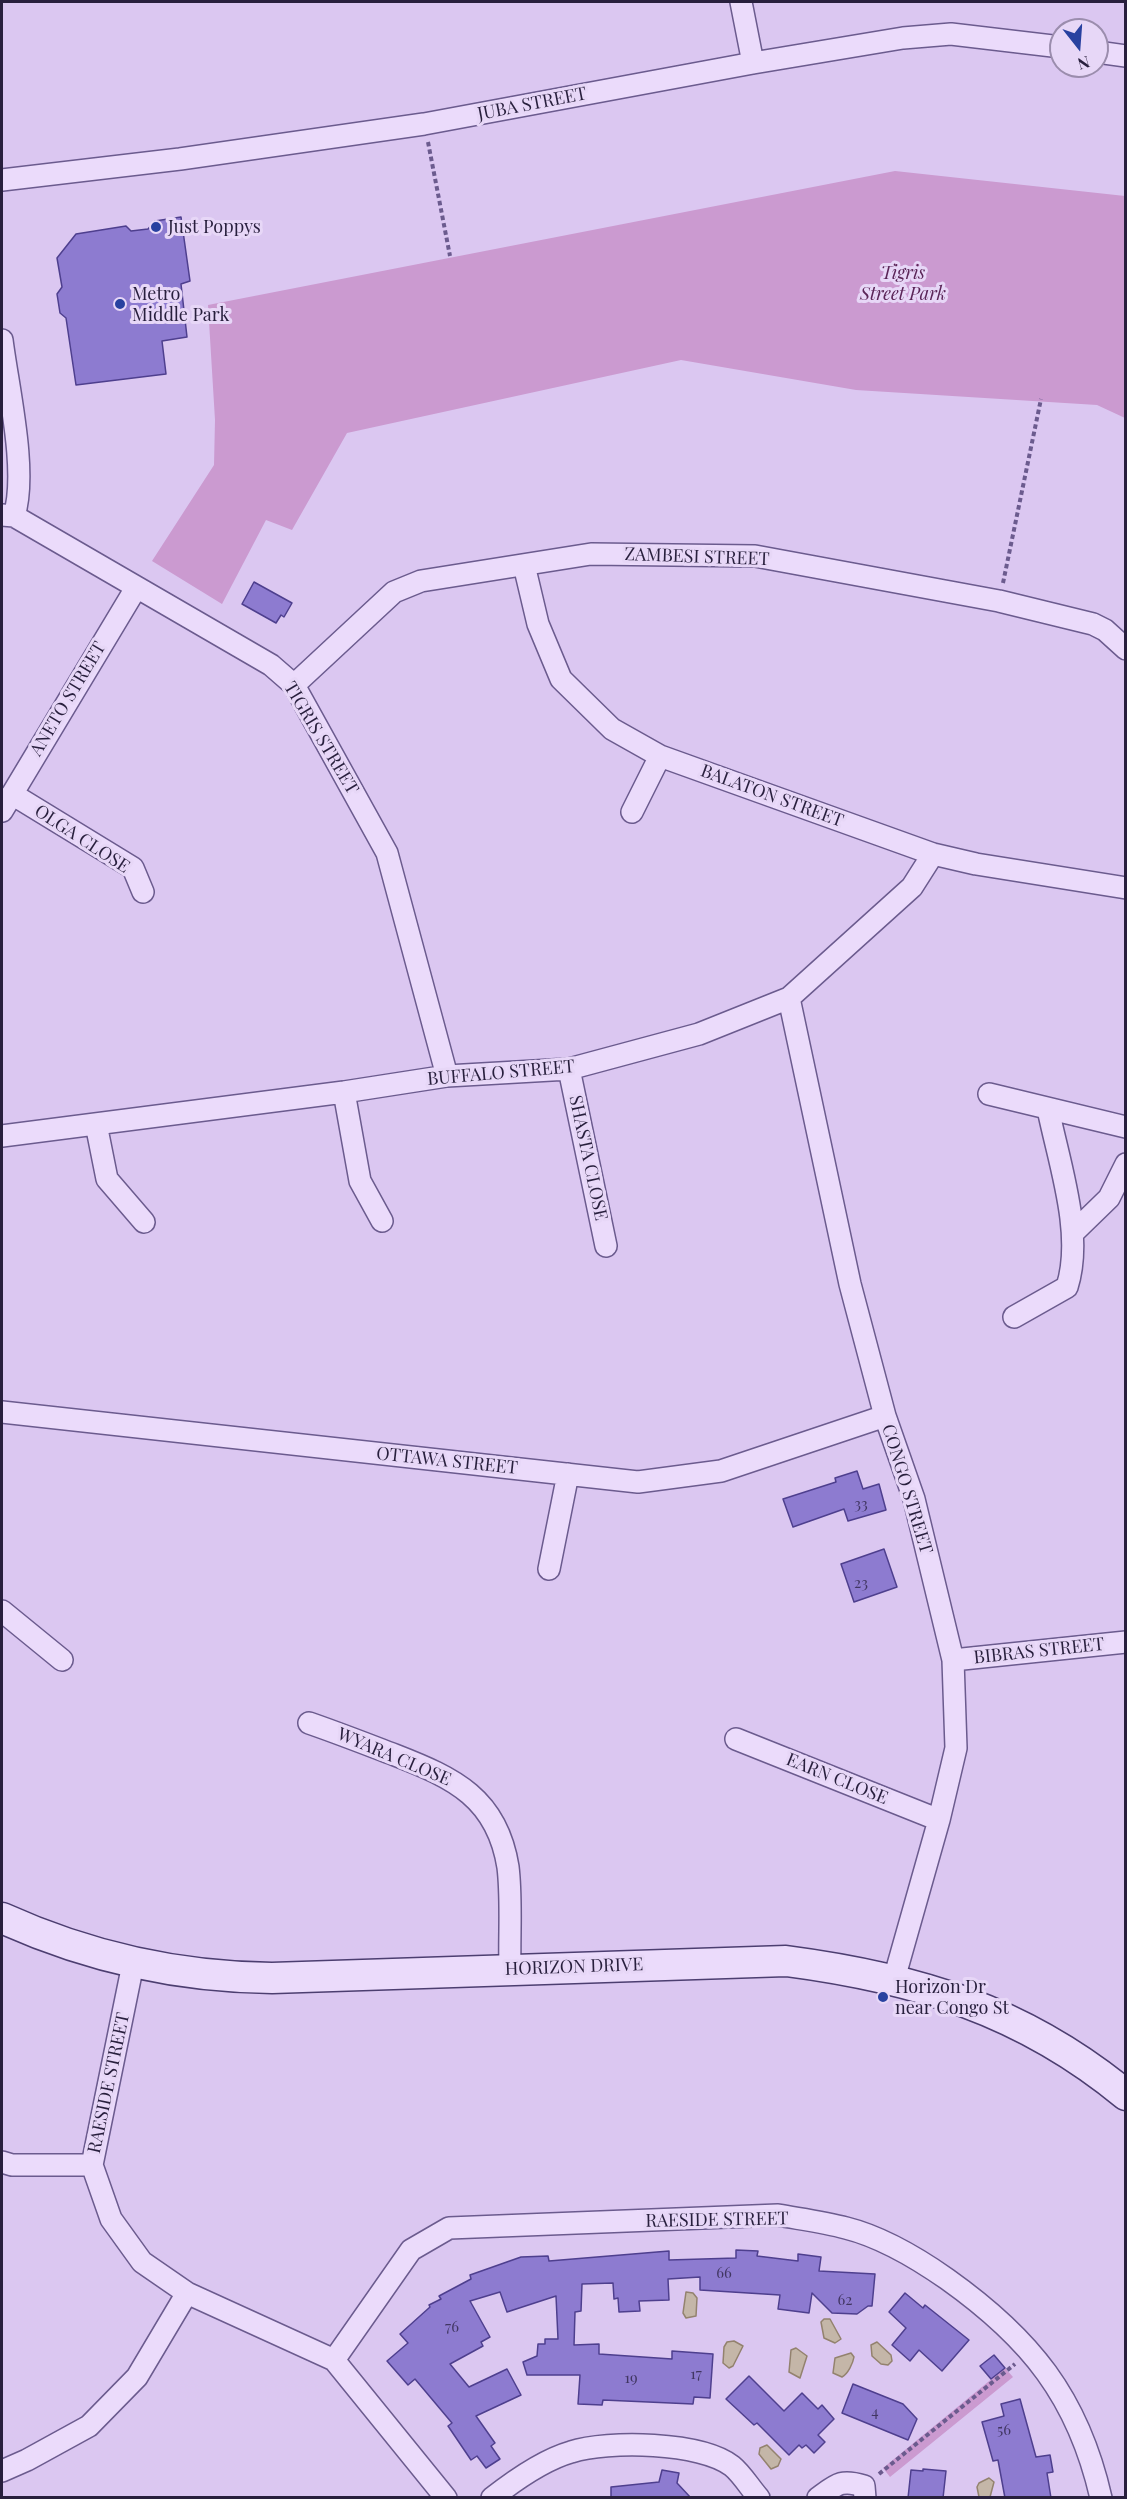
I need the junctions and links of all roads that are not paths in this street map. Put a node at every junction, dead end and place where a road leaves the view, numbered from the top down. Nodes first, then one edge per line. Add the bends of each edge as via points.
1 (741, 2) edge
2 (1049, 46) edge
3 (1109, 54) edge
4 (1125, 56) edge
5 (753, 63) junction
6 (2, 180) edge
7 (2, 340) edge
8 (8, 516) edge
9 (524, 565) junction
10 (136, 588) junction
11 (1125, 649) edge
12 (294, 685) junction
13 (660, 756) junction
14 (7, 803) edge
15 (632, 812) dead end
16 (933, 854) junction
17 (1125, 888) edge
18 (143, 892) dead end
19 (789, 998) junction
20 (569, 1069) junction
21 (447, 1076) junction
22 (344, 1092) junction
23 (989, 1094) dead end
24 (1048, 1109) junction
25 (96, 1124) junction
26 (1125, 1127) edge
27 (2, 1136) edge
28 (1125, 1164) edge
29 (382, 1221) dead end
30 (144, 1222) dead end
31 (1073, 1233) junction
32 (606, 1246) dead end
33 (1014, 1317) dead end
34 (2, 1412) edge
35 (885, 1416) junction
36 (568, 1474) junction
37 (549, 1569) dead end
38 (2, 1611) edge
39 (1125, 1642) edge
40 (62, 1659) dead end
41 (953, 1660) junction
42 (309, 1722) dead end
43 (736, 1739) dead end
44 (939, 1820) junction
45 (2, 1918) edge
46 (134, 1964) junction
47 (510, 1968) junction
48 (894, 1979) junction
49 (1125, 2095) edge
50 (2, 2162) edge
51 (92, 2165) junction
52 (187, 2294) junction
53 (334, 2360) junction
54 (2, 2471) edge
55 (865, 2492) edge
56 (446, 2498) edge
57 (492, 2498) edge
58 (759, 2498) edge
59 (818, 2498) edge
60 (1101, 2498) edge

1 - 5 street
2 - 5 street, JUBA STREET via 951,34
3 - 4 street
5 - 6 street, JUBA STREET via 424,124
7 - 8 street via 19,473 18,503
8 - 10 street, TIGRIS STREET
9 - 11 street, ZAMBESI STREET via 591,554 755,556 999,602 1093,624 1106,630
9 - 12 street, ZAMBESI STREET via 421,581 394,592
9 - 13 street, BALATON STREET via 537,624 561,679 612,729
10 - 12 street, TIGRIS STREET via 271,665
10 - 14 street, ANETO STREET
12 - 21 street, TIGRIS STREET via 387,853
13 - 15 street
13 - 16 street, BALATON STREET
14 - 18 street, OLGA CLOSE via 133,868
16 - 17 street, BALATON STREET
16 - 19 street, BUFFALO STREET via 912,887
19 - 20 street, BUFFALO STREET via 699,1034
19 - 35 street, CONGO STREET via 849,1284
20 - 21 street, BUFFALO STREET
20 - 32 street, SHASTA CLOSE
21 - 22 street, BUFFALO STREET
22 - 25 street, BUFFALO STREET
22 - 29 street via 360,1181
23 - 24 street
24 - 26 street
24 - 31 street
25 - 27 street, BUFFALO STREET
25 - 30 street via 107,1179
28 - 31 street via 1109,1198
31 - 33 street via 1074,1267 1067,1287
34 - 36 street, OTTAWA STREET
35 - 36 street, OTTAWA STREET via 721,1471 638,1482
35 - 41 street, CONGO STREET via 914,1499
36 - 37 street
38 - 40 street
39 - 41 street, BIBRAS STREET
41 - 44 street, CONGO STREET via 956,1748
42 - 47 street, WYARA CLOSE via 440,1773 468,1789 489,1815 502,1843 508,1869
43 - 44 street, EARN CLOSE
44 - 48 street, CONGO STREET
45 - 46 street, HORIZON DRIVE via 39,1935
46 - 47 street, HORIZON DRIVE via 244,1978
46 - 51 street, RAESIDE STREET
47 - 48 street, HORIZON DRIVE via 786,1961
48 - 49 street, HORIZON DRIVE via 975,2005 1013,2023 1080,2061
50 - 51 street
51 - 52 street, RAESIDE STREET via 111,2219 135,2253
52 - 53 street, RAESIDE STREET
52 - 54 street via 137,2376 89,2426
53 - 56 street, RAESIDE STREET
53 - 60 street, RAESIDE STREET via 411,2250 449,2228 778,2216 847,2228 913,2256 978,2301 1031,2350 1052,2379 1084,2438
55 - 59 street via 848,2481
57 - 58 street via 515,2480 571,2451 641,2443 692,2450 731,2465

